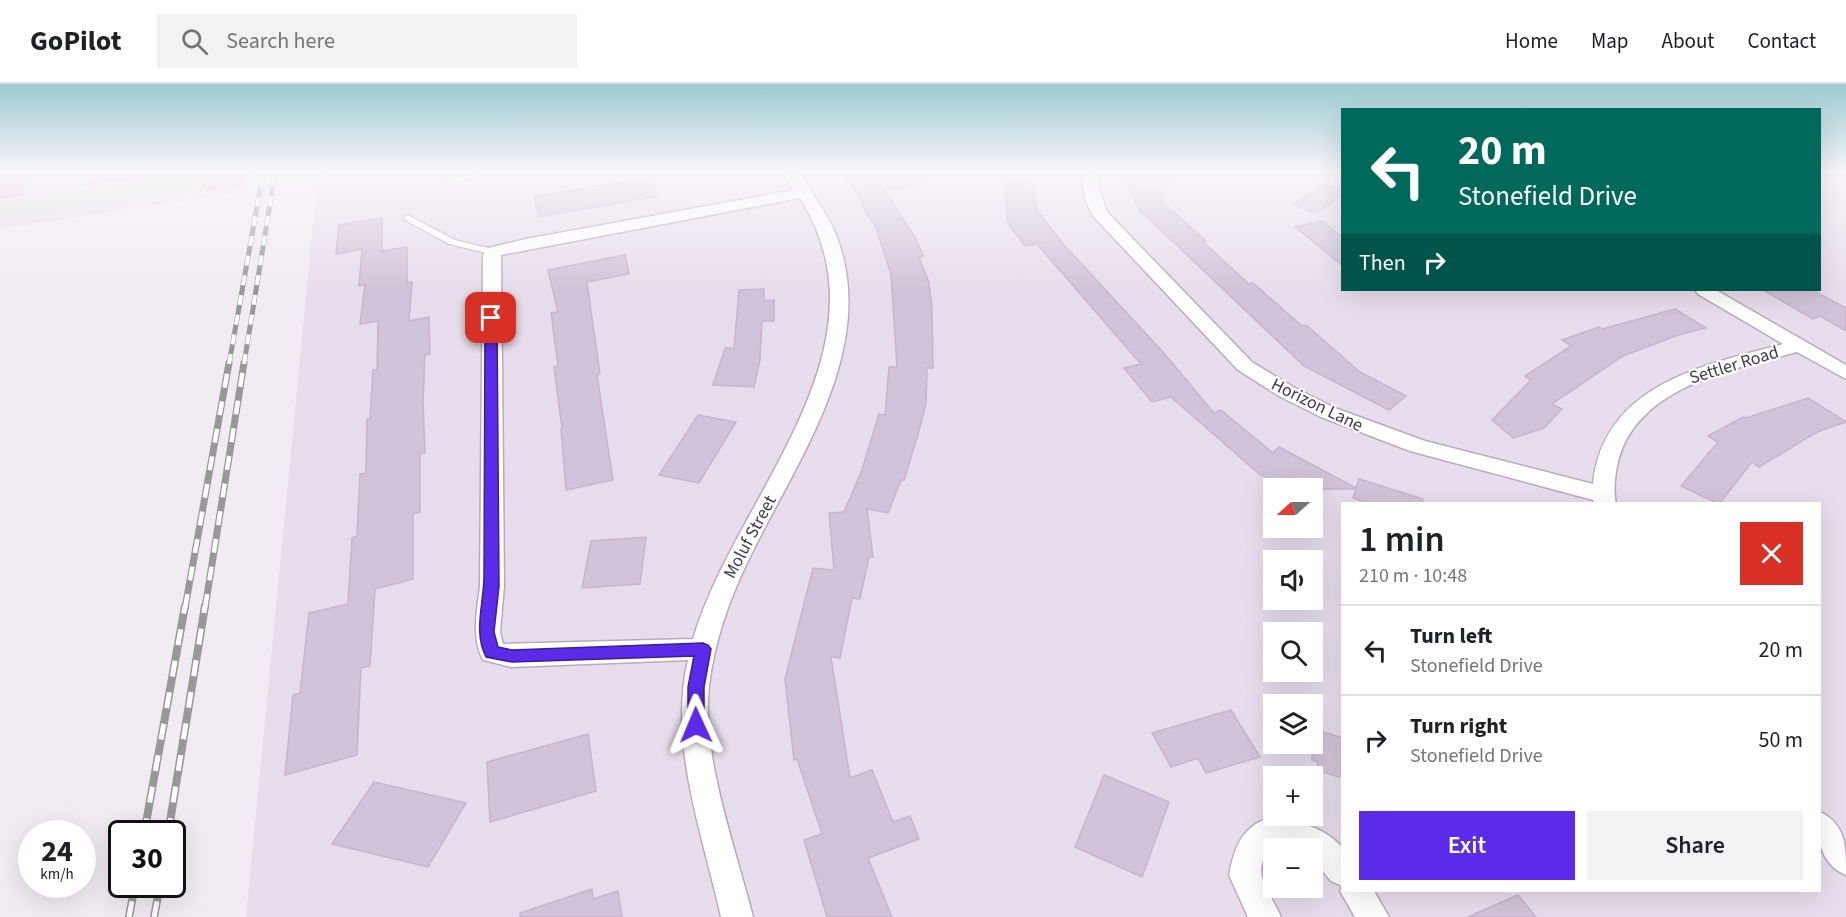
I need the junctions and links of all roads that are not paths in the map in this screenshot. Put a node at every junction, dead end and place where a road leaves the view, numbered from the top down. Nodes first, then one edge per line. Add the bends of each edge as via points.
1 (708, 212) edge
2 (815, 212) edge
3 (1100, 212) edge
4 (408, 218) dead end
5 (494, 252) junction
6 (1706, 291) edge
7 (1798, 346) junction
8 (1846, 373) edge
9 (1604, 499) edge
10 (703, 649) junction
11 (1821, 827) edge
12 (1846, 860) edge
13 (1341, 870) edge
14 (1357, 892) edge
15 (737, 917) edge
16 (1265, 917) edge
17 (1373, 917) edge

1 - 5 street
2 - 10 street, Moluf Street via 827,232 839,282 832,358 818,404 724,586
3 - 9 street, Horizon Lane via 1245,366 1270,384 1339,420 1388,438
4 - 5 lane via 452,243
5 - 10 street via 492,586 487,632 492,653 512,656
6 - 7 street
7 - 8 street
7 - 9 street, Settler Road via 1684,380 1657,396 1618,433 1607,462
10 - 15 street, Moluf Street via 696,687 697,738 708,808
11 - 12 street
13 - 16 street via 1314,841 1291,833 1266,833 1249,850 1244,875
14 - 17 street

